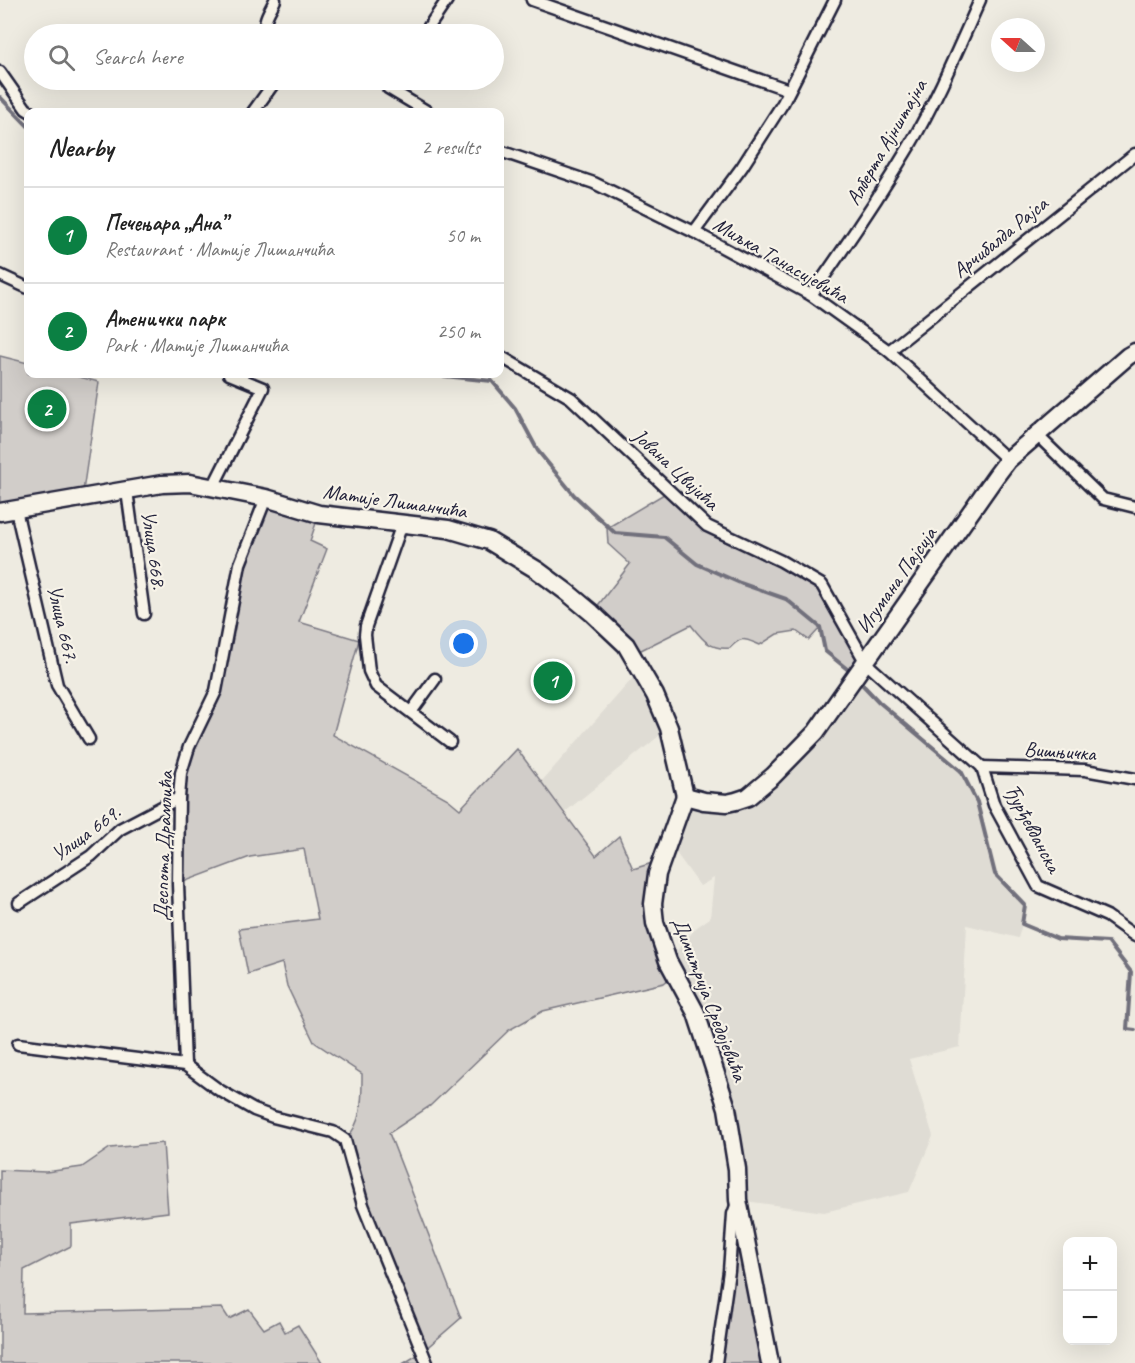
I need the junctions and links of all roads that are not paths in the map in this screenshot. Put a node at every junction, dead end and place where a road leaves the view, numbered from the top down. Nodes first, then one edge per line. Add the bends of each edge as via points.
1 (275, 0) edge
2 (447, 0) edge
3 (532, 0) edge
4 (835, 0) edge
5 (980, 0) edge
6 (265, 24) edge
7 (431, 24) edge
8 (0, 72) edge
9 (269, 90) edge
10 (399, 90) edge
11 (789, 90) junction
12 (25, 108) edge
13 (256, 108) edge
14 (423, 108) edge
15 (504, 152) edge
16 (1135, 154) edge
17 (694, 232) junction
18 (0, 274) edge
19 (24, 286) edge
20 (811, 295) junction
21 (889, 351) junction
22 (1135, 352) edge
23 (504, 358) edge
24 (239, 378) edge
25 (1038, 435) junction
26 (1008, 460) junction
27 (213, 487) junction
28 (127, 491) junction
29 (266, 498) junction
30 (1135, 507) edge
31 (8, 511) edge
32 (402, 525) junction
33 (144, 615) dead end
34 (866, 663) junction
35 (435, 679) dead end
36 (411, 712) junction
37 (89, 739) dead end
38 (450, 741) dead end
39 (982, 767) junction
40 (1135, 779) edge
41 (685, 795) junction
42 (179, 798) junction
43 (19, 903) dead end
44 (1135, 936) edge
45 (18, 1044) dead end
46 (185, 1065) junction
47 (738, 1200) junction
48 (427, 1363) edge
49 (716, 1363) edge
50 (770, 1363) edge

1 - 6 street
2 - 7 street
3 - 11 street
4 - 11 street
5 - 20 street, Алберта Ајнштајна via 946,78 911,144
8 - 12 street
9 - 13 street
10 - 14 street
11 - 17 street via 742,167
15 - 17 street, Миљка Танасијевића via 594,183
16 - 21 street, Арчибалда Рајса
17 - 20 street, Миљка Танасијевића
18 - 19 street
20 - 21 street, Миљка Танасијевића
21 - 26 street, Миљка Танасијевића
22 - 25 street, Игумана Пајсија
23 - 34 street, Јована Цвијића via 571,398 707,526 822,585
24 - 27 street via 263,388
25 - 26 street, Игумана Пајсија
25 - 30 street via 1103,499
26 - 34 street, Игумана Пајсија
27 - 28 street, Матије Лишанчића via 162,484
27 - 29 street, Матије Лишанчића
28 - 31 street, Матије Лишанчића
28 - 33 street, Улица 668.
29 - 32 street, Матије Лишанчића via 319,514
29 - 42 street, Деспота Драмлића via 240,564 216,691 189,747
31 - 37 street, Улица 667. via 57,685
32 - 36 street via 365,635 369,671 376,686
32 - 41 street, Матије Лишанчића via 448,529 489,541 537,570 626,645 669,728
34 - 39 street, Ђурђевданска
34 - 41 street, Игумана Пајсија via 816,732 748,797 726,803
35 - 36 street
36 - 38 street
39 - 40 street, Вишњичка via 1085,770
39 - 44 street, Ђурђевданска via 994,805 1038,886 1107,916
41 - 47 street, Димитрија Средојевића via 657,874 655,923 668,962 696,1013 727,1108
42 - 43 street, Улица 669. via 120,829 92,856
42 - 46 street, Деспота Драмлића
45 - 46 street
46 - 48 street via 237,1102 273,1117 333,1132 345,1140 363,1205
47 - 49 street via 733,1214
47 - 50 street, Димитрија Средојевића

